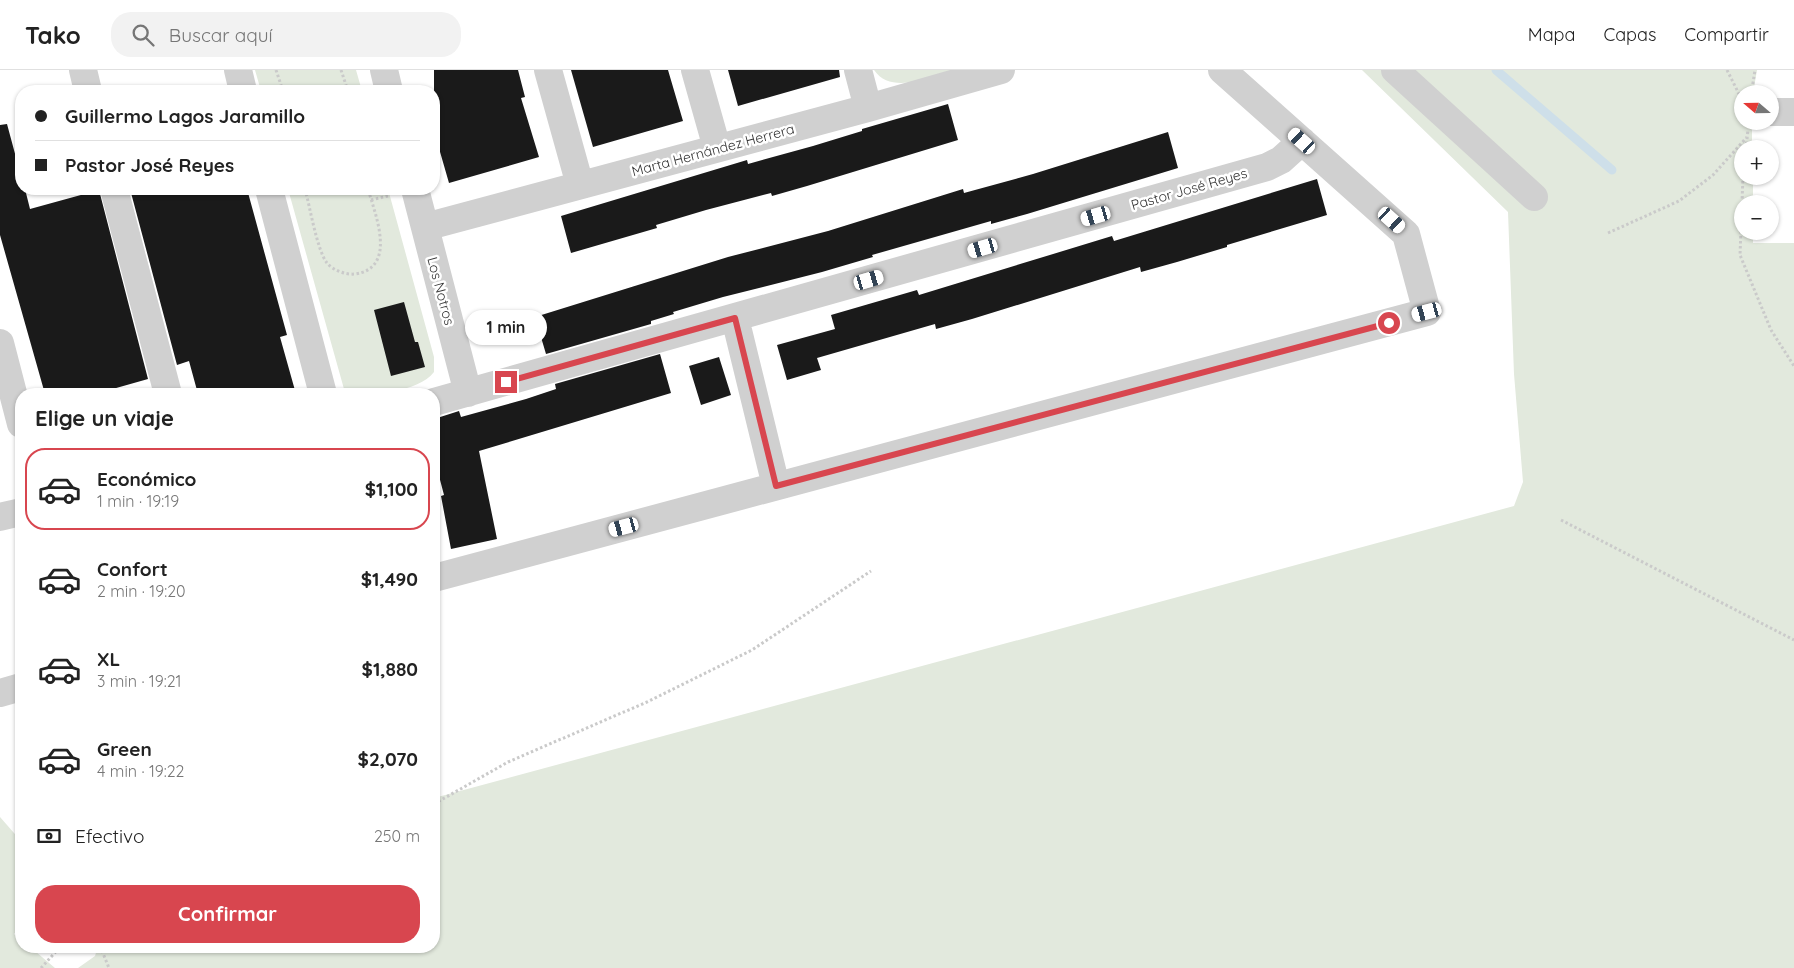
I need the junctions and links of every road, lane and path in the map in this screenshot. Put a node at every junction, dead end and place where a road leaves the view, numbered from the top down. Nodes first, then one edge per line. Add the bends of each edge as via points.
1 (83, 70) edge
2 (238, 70) edge
3 (276, 70) edge
4 (341, 70) edge
5 (384, 70) edge
6 (548, 70) edge
7 (695, 70) edge
8 (858, 70) edge
9 (1001, 70) edge
10 (1222, 70) edge
11 (1395, 70) edge
12 (1727, 70) edge
13 (1756, 70) edge
14 (87, 85) edge
15 (242, 85) edge
16 (281, 85) edge
17 (346, 85) edge
18 (388, 85) edge
19 (1734, 85) edge
20 (1753, 85) edge
21 (868, 108) junction
22 (1779, 112) edge
23 (1794, 112) edge
24 (1747, 130) edge
25 (1747, 137) junction
26 (1747, 140) edge
27 (1302, 141) junction
28 (717, 148) junction
29 (580, 185) junction
30 (1743, 185) edge
31 (116, 195) edge
32 (271, 195) edge
33 (307, 195) edge
34 (370, 195) edge
35 (416, 195) edge
36 (1534, 197) dead end
37 (424, 227) junction
38 (1608, 233) dead end
39 (735, 318) junction
40 (0, 343) edge
41 (1794, 366) edge
42 (166, 388) edge
43 (321, 388) edge
44 (468, 393) junction
45 (440, 400) edge
46 (15, 401) edge
47 (776, 486) junction
48 (15, 513) edge
49 (0, 517) edge
50 (1560, 520) dead end
51 (871, 571) dead end
52 (440, 576) edge
53 (1794, 640) edge
54 (15, 689) edge
55 (0, 693) edge
56 (440, 801) edge
57 (55, 953) edge
58 (103, 953) edge
59 (41, 968) edge
60 (109, 968) edge

1 - 14 street
2 - 15 street
3 - 16 path
4 - 17 path
5 - 18 street
6 - 29 street
7 - 28 street
8 - 21 street
9 - 21 street, Marta Hernández Herrera
10 - 27 street
11 - 36 street
12 - 19 path
13 - 20 path
21 - 28 street, Marta Hernández Herrera
22 - 23 street
24 - 25 path
25 - 26 path
25 - 38 path via 1713,175 1679,201
27 - 39 street, Pastor José Reyes via 1281,160 1266,167
27 - 47 street via 1406,234 1427,312
28 - 29 street, Marta Hernández Herrera
29 - 37 street, Marta Hernández Herrera
30 - 41 path via 1740,255 1771,330
31 - 42 street
32 - 43 street
33 - 34 path via 322,255 335,270 354,274 372,266 382,248
35 - 37 street, Los Notros
37 - 44 street, Los Notros
39 - 44 street, Pastor José Reyes
39 - 47 street
40 - 46 street
44 - 45 street, Pastor José Reyes
47 - 52 street
48 - 49 street
50 - 53 path
51 - 56 path via 752,650 647,702 508,762
54 - 55 street
57 - 59 path
58 - 60 path

